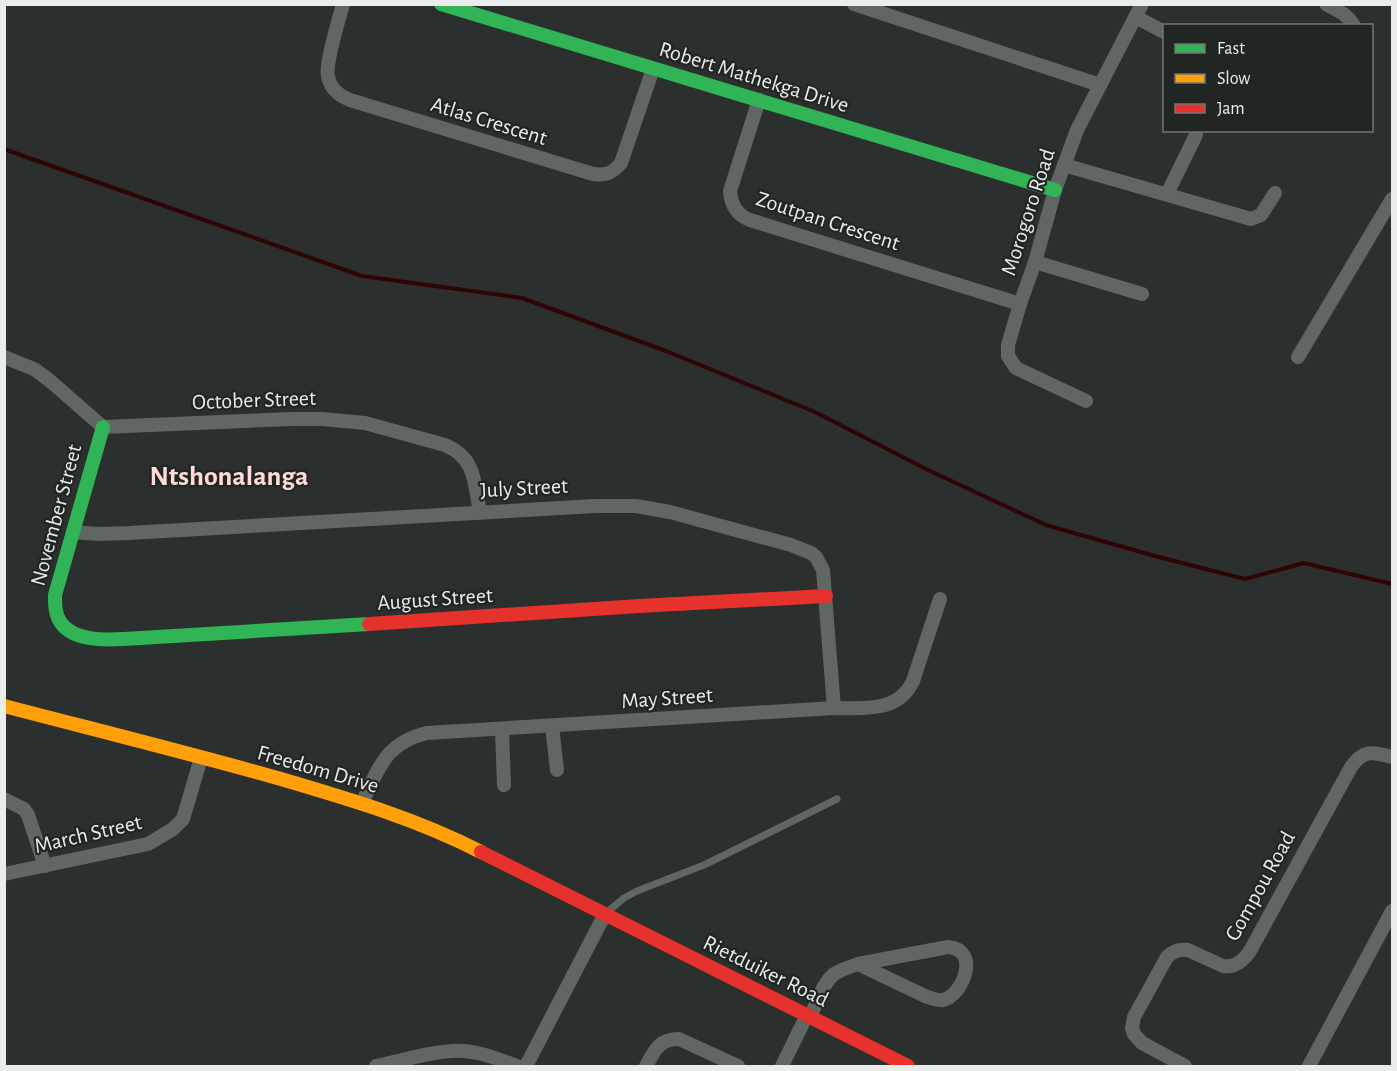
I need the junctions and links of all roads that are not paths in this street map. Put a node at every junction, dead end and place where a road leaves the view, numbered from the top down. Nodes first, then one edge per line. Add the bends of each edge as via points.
1 (343, 4) edge
2 (441, 4) edge
3 (854, 4) edge
4 (1326, 4) edge
5 (1139, 11) edge
6 (1353, 24) edge
7 (1163, 31) edge
8 (653, 69) junction
9 (1100, 85) junction
10 (759, 100) junction
11 (1196, 135) dead end
12 (1064, 165) junction
13 (1055, 190) junction
14 (1275, 193) dead end
15 (1167, 194) junction
16 (1392, 199) edge
17 (1035, 262) junction
18 (1142, 294) dead end
19 (1020, 304) junction
20 (4, 357) edge
21 (1298, 357) dead end
22 (1086, 401) dead end
23 (103, 427) junction
24 (480, 512) junction
25 (73, 532) junction
26 (826, 596) junction
27 (940, 598) dead end
28 (57, 615) joint
29 (4, 706) edge
30 (834, 708) junction
31 (552, 726) junction
32 (502, 730) junction
33 (1392, 757) edge
34 (201, 759) junction
35 (557, 770) dead end
36 (504, 785) dead end
37 (4, 799) edge
38 (837, 799) dead end
39 (362, 803) junction
40 (45, 866) junction
41 (4, 874) edge
42 (1392, 912) edge
43 (605, 914) junction
44 (858, 964) junction
45 (809, 1016) junction
46 (376, 1066) edge
47 (517, 1066) edge
48 (526, 1066) edge
49 (646, 1066) edge
50 (738, 1066) edge
51 (782, 1066) edge
52 (908, 1066) edge
53 (1185, 1066) edge
54 (1309, 1066) edge

1 - 8 street, Atlas Crescent via 327,70 330,83 339,94 599,176 621,163
2 - 8 street, Robert Mathekga Drive
3 - 9 street
4 - 6 street
5 - 7 street
5 - 9 street, Morogoro Road
8 - 10 street, Robert Mathekga Drive
9 - 12 street, Morogoro Road
10 - 13 street, Robert Mathekga Drive
10 - 19 street, Zoutpan Crescent via 730,191 731,202 741,216
11 - 15 street
12 - 13 street, Morogoro Road
12 - 15 street
13 - 17 street, Morogoro Road
14 - 15 street via 1261,215 1251,219
16 - 21 street
17 - 18 street
17 - 19 street, Morogoro Road
19 - 22 street, Morogoro Road via 1008,345 1010,360 1016,368
20 - 23 street via 34,369
23 - 24 street, October Street via 291,419 365,423 445,445 462,455 472,473
23 - 25 street, November Street
24 - 25 street, July Street via 129,533
24 - 26 street, July Street via 607,506 670,512 811,553 823,570
25 - 28 street, November Street via 55,596
26 - 28 street, August Street via 115,640 75,634
26 - 30 street, July Street
27 - 30 street, May Street via 909,690 884,706
29 - 34 street, Freedom Drive
30 - 31 street, May Street
31 - 32 street, May Street
31 - 35 street
32 - 36 street
32 - 39 street, May Street via 427,733 408,739 383,760
33 - 53 street, Gompou Road via 1369,753 1351,767 1241,962 1223,966 1188,950 1167,957 1134,1017 1132,1028 1142,1043
34 - 39 street, Freedom Drive
34 - 40 street, March Street via 183,819 173,830 148,843
37 - 40 street via 28,815
38 - 43 lane via 704,865 637,891
39 - 43 street, Freedom Drive via 443,833
40 - 41 street, March Street
42 - 54 street
43 - 45 street, Rietduiker Road
43 - 48 street
44 - 44 street via 948,947 959,950 967,962 957,990 940,1000
44 - 45 street via 834,974
45 - 51 street
45 - 52 street, Rietduiker Road
46 - 47 street via 462,1050
49 - 50 street via 660,1044 680,1039

